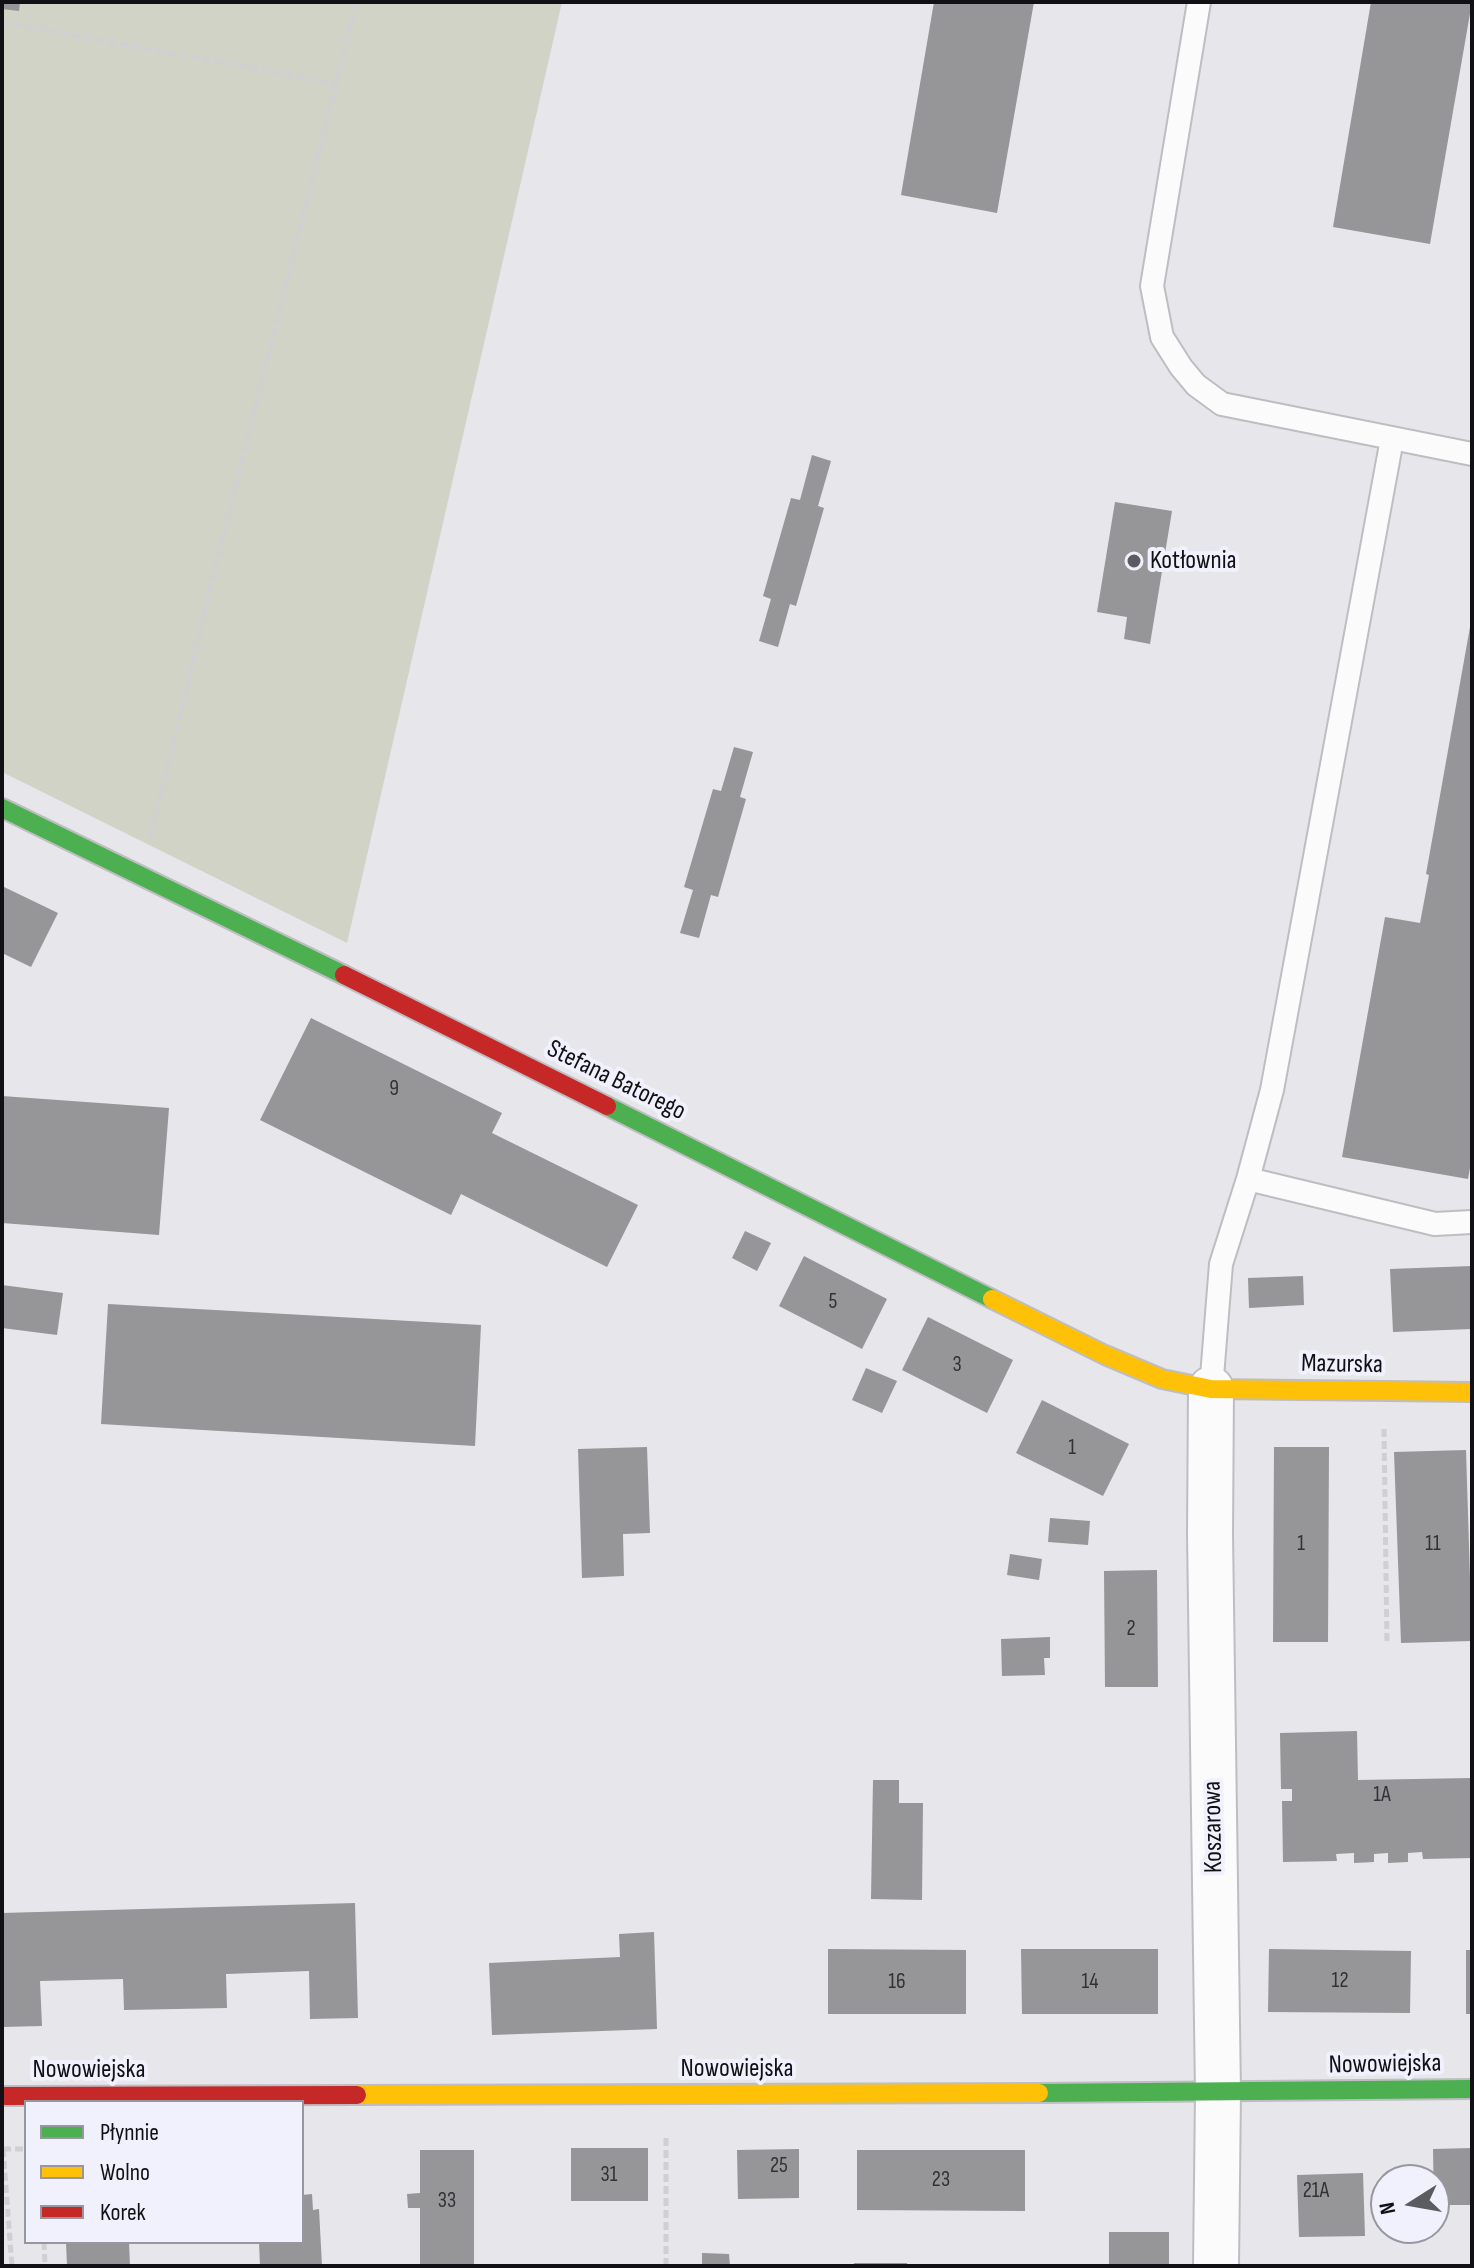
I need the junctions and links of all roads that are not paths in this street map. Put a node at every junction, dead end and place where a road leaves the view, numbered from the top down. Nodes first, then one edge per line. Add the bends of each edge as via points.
1 (1199, 2) edge
2 (1392, 439) junction
3 (1472, 454) edge
4 (2, 808) edge
5 (1248, 1179) junction
6 (1472, 1222) edge
7 (1211, 1389) junction
8 (1472, 1392) edge
9 (1472, 2089) edge
10 (1218, 2093) junction
11 (2, 2096) edge
12 (1216, 2266) edge

1 - 2 lane via 1152,286 1162,337 1196,385 1222,404
2 - 3 lane
2 - 5 lane via 1275,1075
4 - 7 street, Stefana Batorego via 1105,1355 1162,1379
5 - 6 lane via 1435,1224
5 - 7 lane via 1221,1264
7 - 8 street, Mazurska
7 - 10 street, Koszarowa
9 - 10 street, Nowowiejska
10 - 11 street, Nowowiejska
10 - 12 street, Koszarowa

